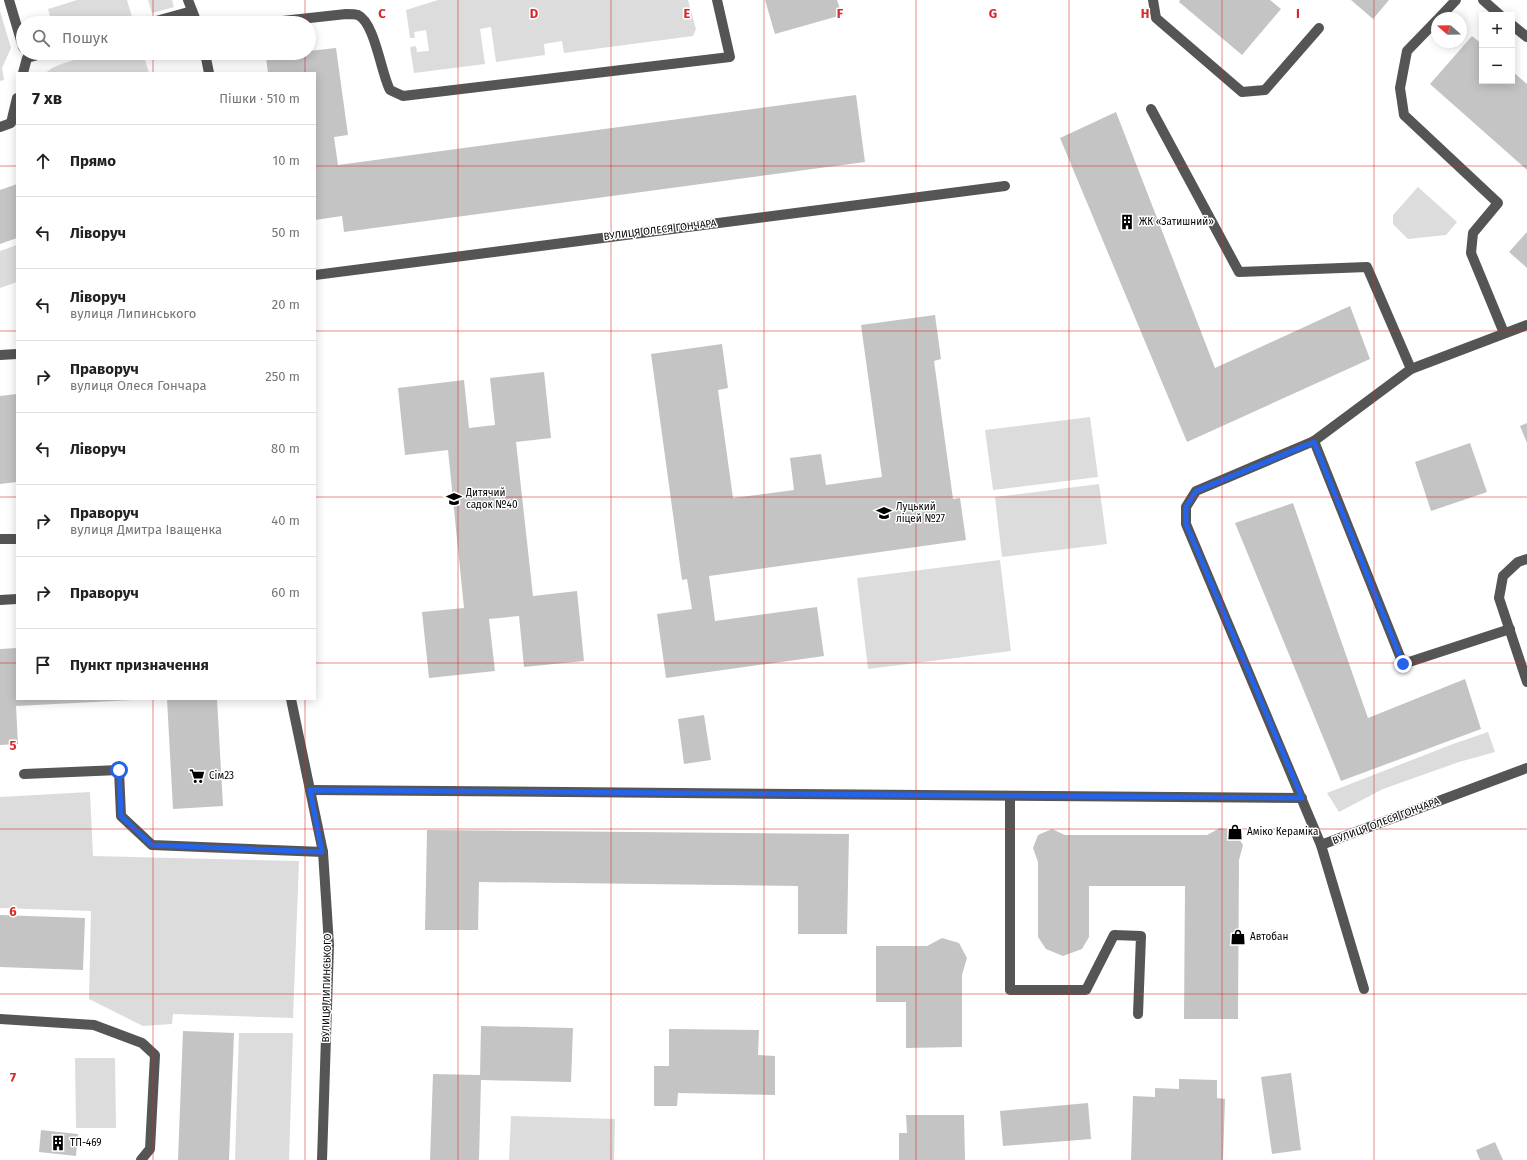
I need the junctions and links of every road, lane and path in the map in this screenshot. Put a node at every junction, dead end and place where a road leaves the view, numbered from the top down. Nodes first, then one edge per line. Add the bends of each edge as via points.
1 (9, 0) edge
2 (188, 0) edge
3 (717, 0) edge
4 (1154, 0) edge
5 (1456, 0) edge
6 (1483, 0) edge
7 (192, 11) junction
8 (1445, 12) edge
9 (1497, 12) edge
10 (174, 16) edge
11 (194, 16) edge
12 (316, 17) edge
13 (16, 24) edge
14 (1431, 26) edge
15 (1515, 27) edge
16 (1319, 28) dead end
17 (1527, 37) edge
18 (25, 60) edge
19 (206, 60) edge
20 (23, 72) edge
21 (209, 72) edge
22 (16, 102) edge
23 (1151, 108) dead end
24 (0, 127) edge
25 (1005, 186) dead end
26 (316, 274) edge
27 (1527, 325) edge
28 (1504, 333) junction
29 (16, 354) edge
30 (0, 355) edge
31 (1411, 369) junction
32 (1314, 442) junction
33 (16, 538) edge
34 (0, 539) edge
35 (1527, 559) edge
36 (16, 599) edge
37 (0, 600) edge
38 (1510, 629) junction
39 (1527, 682) edge
40 (291, 700) edge
41 (1527, 768) edge
42 (24, 774) dead end
43 (310, 790) junction
44 (1010, 796) junction
45 (1302, 798) junction
46 (1321, 845) junction
47 (322, 852) junction
48 (1364, 989) dead end
49 (1138, 1014) dead end
50 (0, 1019) edge
51 (142, 1160) edge
52 (322, 1160) edge

1 - 13 street
2 - 7 street
3 - 12 street via 730,57 403,96 390,90 384,80 369,26 358,15
4 - 16 street via 1156,18 1242,92 1265,90
5 - 8 street
6 - 9 street
7 - 10 street
7 - 11 street
14 - 28 street via 1407,51 1400,88 1404,115 1498,203 1473,233 1471,253
15 - 17 street
18 - 20 street
19 - 21 street
22 - 24 street via 11,123
23 - 31 street via 1239,272 1367,267
25 - 26 street, ВУЛИЦЯ ОЛЕСЯ ГОНЧАРА
27 - 28 street
28 - 31 street
29 - 30 street
31 - 32 street
32 - 38 street via 1403,664
32 - 45 street, ВУЛИЦЯ ОЛЕСЯ ГОНЧАРА via 1196,491 1186,507 1186,524
33 - 34 street
35 - 38 street via 1518,562 1503,576 1499,598
36 - 37 street
38 - 39 street
40 - 43 street, ВУЛИЦЯ ЛИПИНСЬКОГО
41 - 46 street, ВУЛИЦЯ ОЛЕСЯ ГОНЧАРА
42 - 47 street via 119,770 121,816 152,845
43 - 44 street
43 - 47 street, ВУЛИЦЯ ЛИПИНСЬКОГО
44 - 45 street
44 - 49 street via 1010,990 1086,990 1114,935 1141,936
45 - 46 street, ВУЛИЦЯ ОЛЕСЯ ГОНЧАРА
46 - 48 street
47 - 52 street, ВУЛИЦЯ ЛИПИНСЬКОГО via 329,945
50 - 51 street via 94,1025 142,1043 155,1055 150,1150

